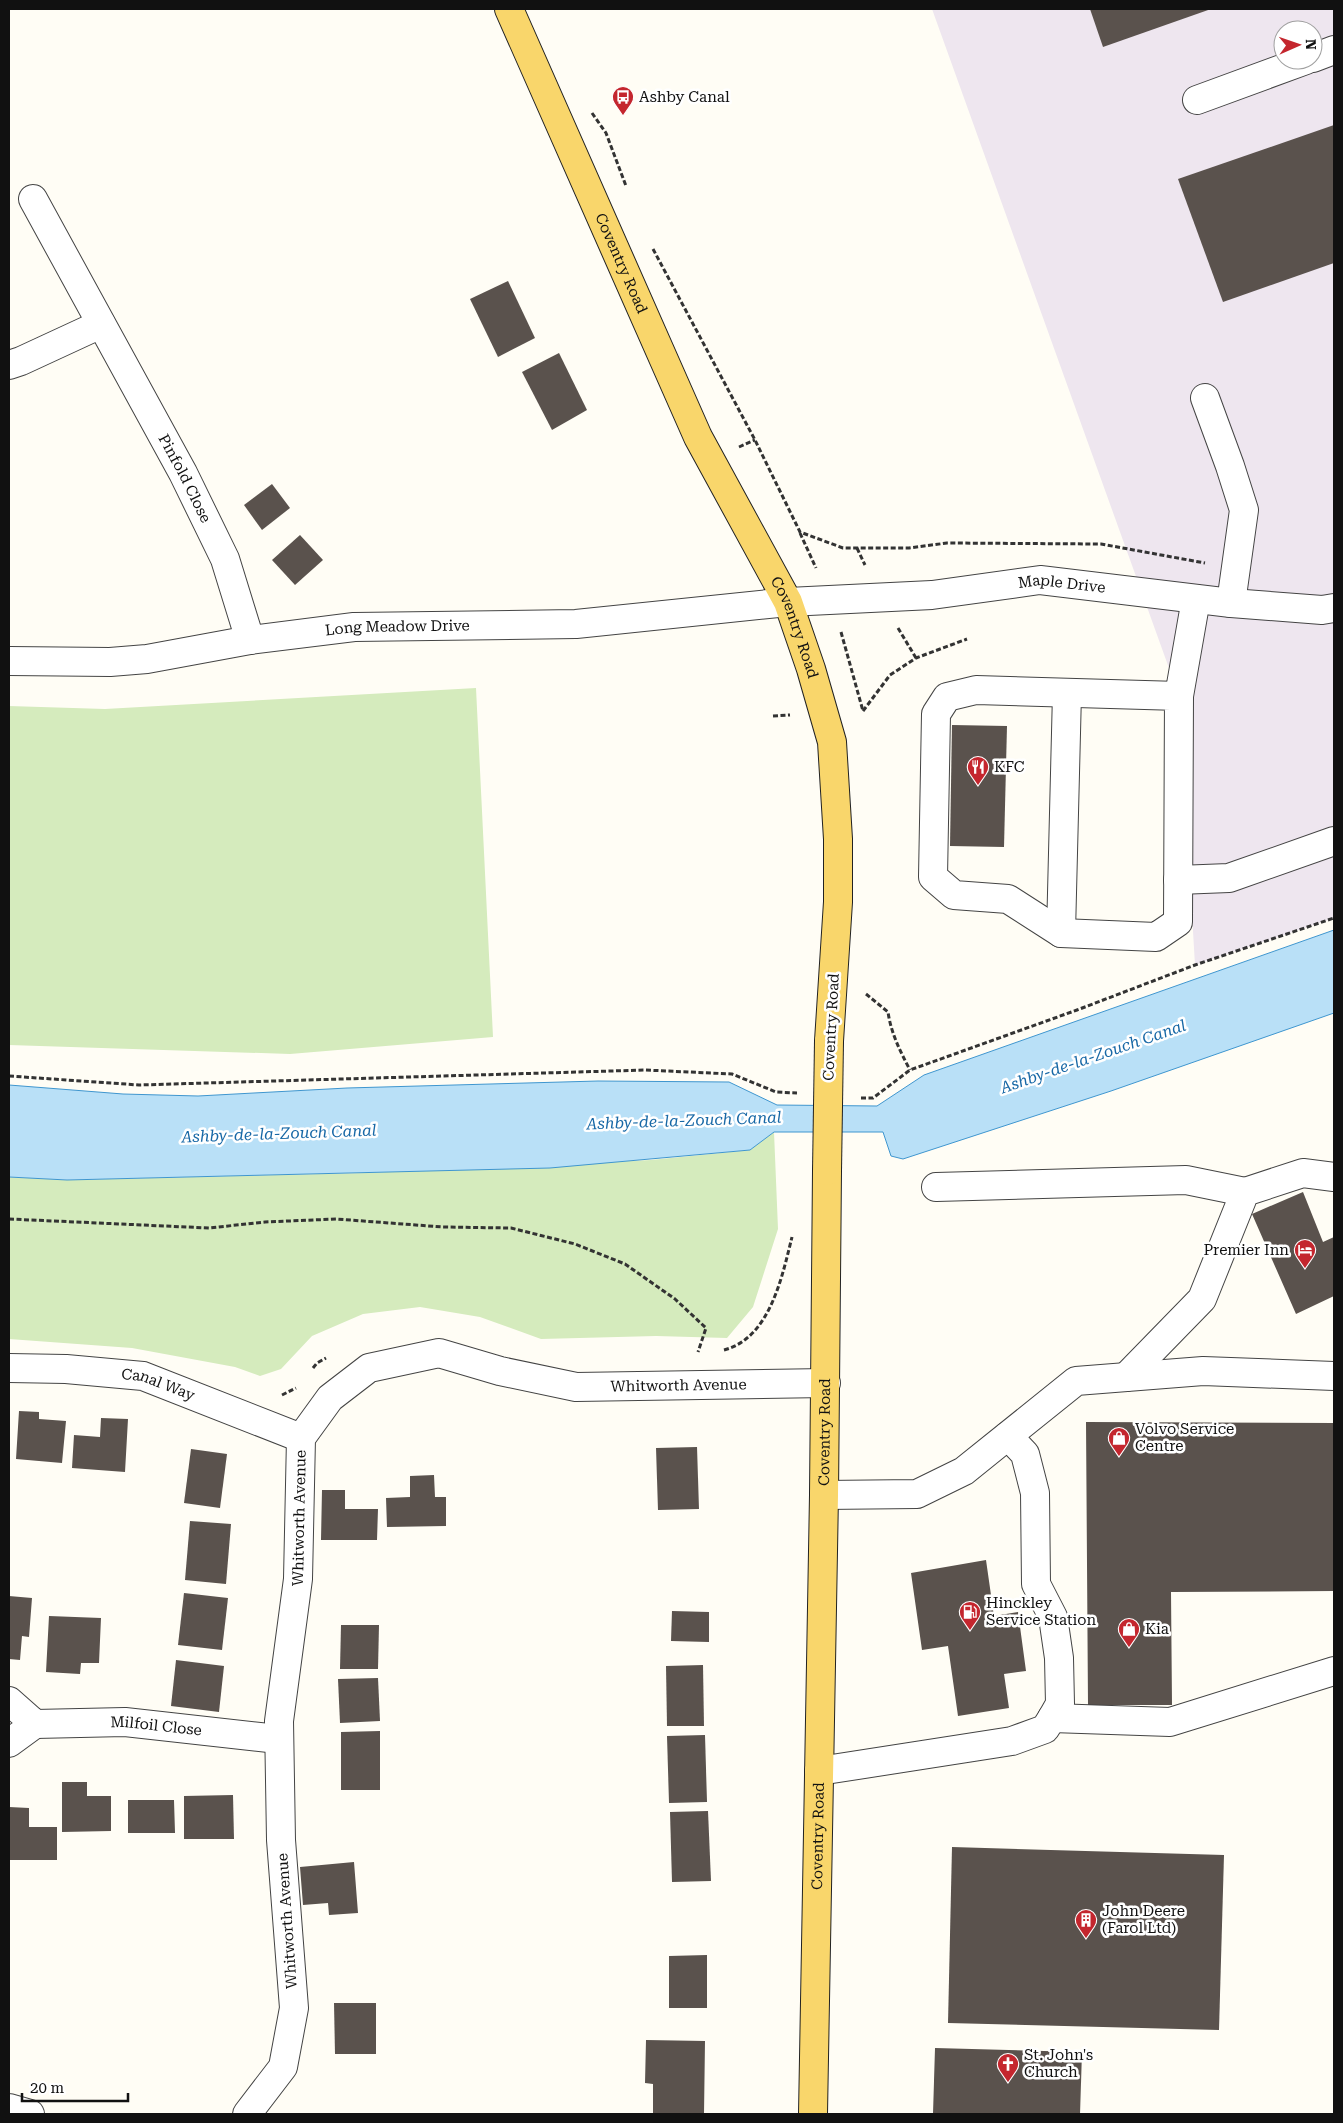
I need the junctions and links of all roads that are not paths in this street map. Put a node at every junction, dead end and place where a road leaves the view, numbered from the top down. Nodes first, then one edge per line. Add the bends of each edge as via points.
1 (509, 9) edge
2 (1279, 70) edge
3 (1197, 100) dead end
4 (33, 200) dead end
5 (101, 324) junction
6 (9, 364) edge
7 (1205, 398) dead end
8 (1196, 599) junction
9 (788, 602) junction
10 (1231, 603) junction
11 (1334, 608) edge
12 (250, 640) junction
13 (9, 661) edge
14 (1067, 694) junction
15 (1179, 696) junction
16 (1334, 841) edge
17 (1178, 880) junction
18 (1061, 933) junction
19 (1334, 1177) edge
20 (936, 1187) dead end
21 (1245, 1192) junction
22 (9, 1368) edge
23 (1334, 1376) edge
24 (1126, 1377) junction
25 (826, 1383) junction
26 (1008, 1436) junction
27 (301, 1438) junction
28 (824, 1495) junction
29 (1334, 1671) edge
30 (9, 1701) edge
31 (1052, 1718) junction
32 (35, 1724) junction
33 (278, 1739) junction
34 (9, 1744) edge
35 (819, 1771) junction
36 (9, 2108) edge
37 (30, 2114) edge
38 (247, 2114) edge
39 (813, 2114) edge

1 - 9 main road, Coventry Road via 698,437
2 - 3 street
4 - 5 street, Pinfold Close
5 - 6 street
5 - 12 street, Pinfold Close via 183,473 225,559
7 - 10 street via 1244,510
8 - 9 street, Maple Drive via 1040,580 932,595
8 - 10 street, Maple Drive
8 - 15 street
9 - 12 street, Long Meadow Drive via 576,624 354,627
9 - 25 main road, Coventry Road, bridge via 832,742 838,839 838,902 829,1041
10 - 11 street, Maple Drive via 1322,610
12 - 13 street, Long Meadow Drive via 148,659
14 - 15 street
14 - 18 street
14 - 18 street via 976,690 947,696 936,714 933,878 954,895 1008,899
15 - 17 street
16 - 17 street via 1229,878
17 - 18 street via 1178,922 1156,937
19 - 21 street via 1303,1173
20 - 21 street via 1186,1180
21 - 24 street via 1202,1299
22 - 27 street, Canal Way via 66,1368 143,1376
23 - 24 street via 1203,1371
24 - 26 street via 1076,1381
25 - 27 street, Whitworth Avenue via 576,1387 500,1371 439,1353 369,1368 330,1398
25 - 28 main road, Coventry Road
26 - 28 street via 964,1470 917,1494
26 - 31 street via 1025,1454 1035,1493 1036,1584 1052,1617 1059,1658 1060,1704
27 - 33 street, Whitworth Avenue via 298,1579
28 - 35 main road, Coventry Road
29 - 31 street via 1170,1722
30 - 32 street
31 - 35 street via 1044,1729 1012,1741
32 - 33 street, Milfoil Close via 125,1722
32 - 34 street
33 - 38 street, Whitworth Avenue via 281,1840 294,2008 283,2067
35 - 39 main road, Coventry Road
36 - 37 street

